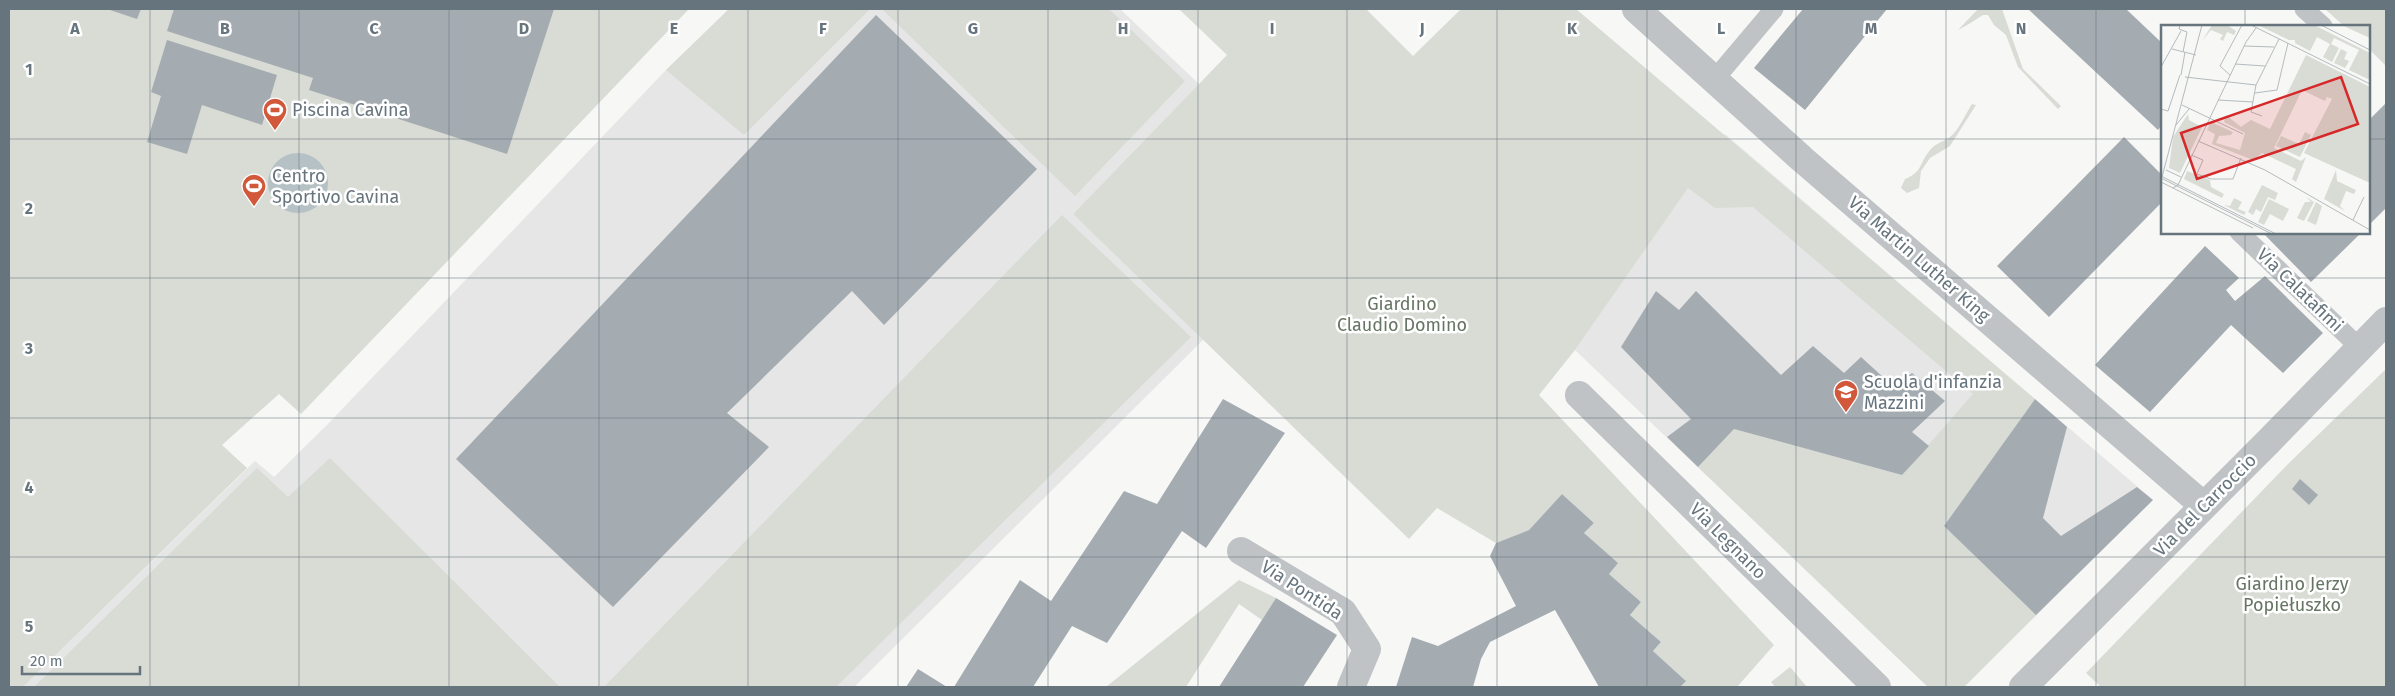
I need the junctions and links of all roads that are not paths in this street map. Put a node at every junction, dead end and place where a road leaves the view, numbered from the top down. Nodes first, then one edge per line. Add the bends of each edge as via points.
1 (1636, 9) edge
2 (1774, 9) edge
3 (2304, 9) edge
4 (2322, 25) edge
5 (1714, 80) junction
6 (2241, 234) edge
7 (2386, 321) edge
8 (2360, 348) junction
9 (1579, 395) dead end
10 (2204, 506) junction
11 (1241, 551) dead end
12 (1351, 687) edge
13 (1877, 687) edge
14 (2023, 687) edge

1 - 5 street, Via Martin Luther King
2 - 5 lane
3 - 4 lane
5 - 10 street, Via Martin Luther King
6 - 8 lane, Via Calatafimi
7 - 8 street, Via del Carroccio
8 - 10 street, Via del Carroccio
9 - 13 street, Via Legnano
10 - 14 street, Via del Carroccio
11 - 12 street, Via Pontida via 1343,612 1367,649

